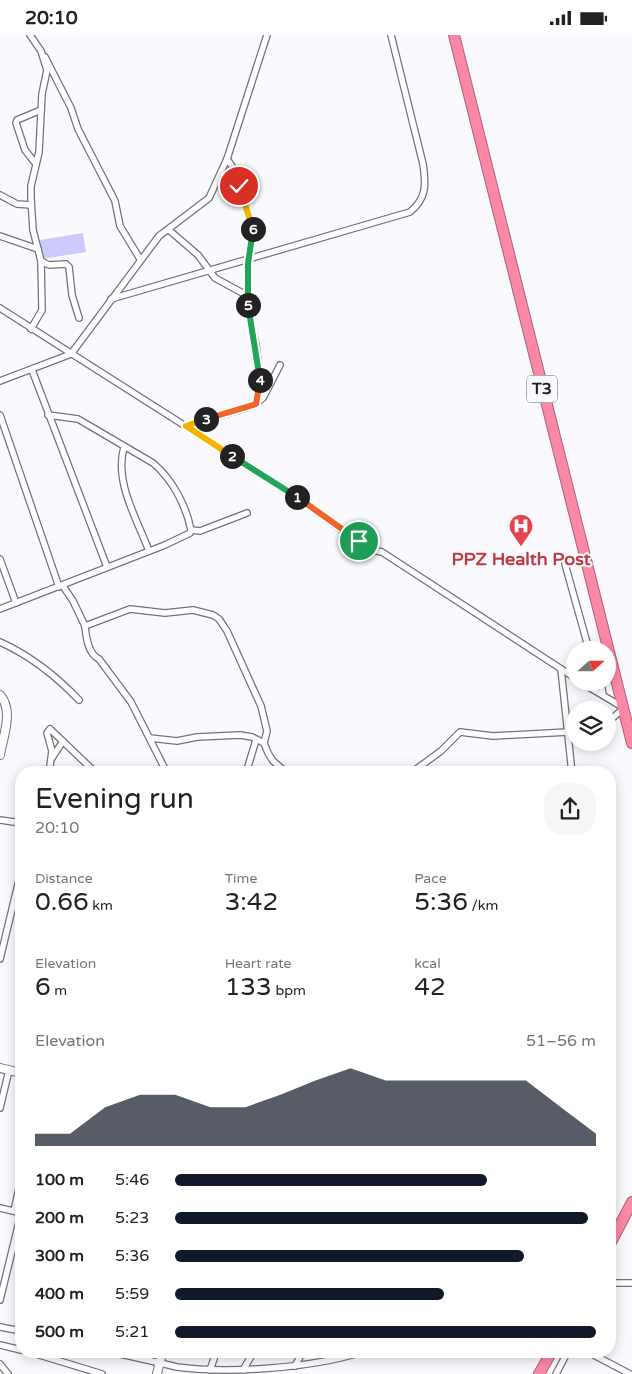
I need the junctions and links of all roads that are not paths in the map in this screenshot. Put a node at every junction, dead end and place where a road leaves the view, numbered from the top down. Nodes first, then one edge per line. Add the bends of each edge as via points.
1 (30, 35) edge
2 (267, 35) edge
3 (391, 35) edge
4 (454, 35) edge
5 (41, 51) junction
6 (41, 110) junction
7 (226, 159) junction
8 (36, 164) junction
9 (0, 195) edge
10 (31, 205) junction
11 (169, 230) junction
12 (0, 236) edge
13 (38, 249) junction
14 (140, 259) junction
15 (249, 259) junction
16 (42, 261) junction
17 (208, 271) junction
18 (248, 296) junction
19 (111, 299) junction
20 (0, 308) edge
21 (79, 317) dead end
22 (31, 329) junction
23 (71, 354) junction
24 (280, 365) dead end
25 (32, 370) junction
26 (0, 381) edge
27 (256, 404) junction
28 (0, 415) edge
29 (48, 415) junction
30 (186, 426) junction
31 (124, 447) junction
32 (247, 513) dead end
33 (191, 530) junction
34 (149, 551) junction
35 (0, 559) edge
36 (565, 564) dead end
37 (107, 567) junction
38 (61, 586) junction
39 (16, 603) junction
40 (0, 609) edge
41 (84, 626) junction
42 (586, 641) edge
43 (0, 642) edge
44 (561, 669) junction
45 (566, 672) edge
46 (597, 691) edge
47 (603, 691) edge
48 (0, 695) edge
49 (604, 695) junction
50 (79, 700) dead end
51 (566, 705) edge
52 (624, 709) junction
53 (616, 716) edge
54 (566, 734) edge
55 (150, 738) junction
56 (256, 740) junction
57 (63, 741) junction
58 (264, 743) junction
59 (632, 743) edge
60 (571, 751) edge
61 (0, 755) edge
62 (52, 758) junction
63 (50, 766) edge
64 (90, 766) edge
65 (164, 766) edge
66 (248, 766) edge
67 (278, 766) edge
68 (421, 766) edge
69 (572, 766) edge
70 (0, 820) edge
71 (15, 822) edge
72 (15, 897) edge
73 (0, 959) edge
74 (0, 1068) edge
75 (9, 1070) junction
76 (15, 1072) edge
77 (0, 1108) edge
78 (632, 1202) edge
79 (15, 1206) edge
80 (0, 1208) edge
81 (14, 1211) joint
82 (616, 1233) edge
83 (15, 1239) edge
84 (616, 1283) edge
85 (632, 1283) edge
86 (0, 1300) edge
87 (0, 1327) edge
88 (15, 1330) edge
89 (0, 1345) edge
90 (15, 1349) edge
91 (49, 1358) edge
92 (137, 1358) edge
93 (161, 1358) edge
94 (214, 1358) edge
95 (250, 1358) edge
96 (299, 1358) edge
97 (333, 1358) edge
98 (548, 1358) edge
99 (564, 1358) edge
100 (600, 1358) edge
101 (160, 1363) junction
102 (0, 1364) edge
103 (295, 1366) junction
104 (210, 1370) junction
105 (244, 1370) junction
106 (8, 1374) edge
107 (102, 1374) edge
108 (157, 1374) edge
109 (539, 1374) edge
110 (556, 1374) edge
111 (630, 1374) edge

1 - 5 street
2 - 7 street
3 - 15 street via 427,186 419,204 410,212
4 - 52 highway, T3
5 - 6 street via 47,70
5 - 14 street via 115,201 120,226
6 - 8 street
6 - 8 street via 16,120 25,150
7 - 11 street via 209,199
7 - 15 street via 236,172 252,224
8 - 10 street
9 - 10 street via 16,203
10 - 13 street
11 - 14 street via 159,236
11 - 17 street via 198,255
12 - 13 street
13 - 16 street
14 - 19 street
15 - 17 street
15 - 18 street
16 - 21 street via 69,267 72,295
16 - 22 street via 42,310
17 - 18 street via 215,279
17 - 19 street
18 - 27 street via 260,373
19 - 23 street
20 - 22 street
22 - 23 street
23 - 25 street
23 - 30 street
24 - 27 street via 263,399
25 - 26 street
25 - 29 street
27 - 30 street
28 - 38 street
29 - 31 street via 78,419
29 - 37 street
30 - 44 street via 300,499 367,549 382,552
31 - 33 street via 163,472 174,488
31 - 34 street via 121,477
32 - 33 street via 200,531
33 - 34 street
34 - 37 street
35 - 39 street
36 - 42 street
37 - 38 street
38 - 39 street
38 - 41 street via 73,601
39 - 40 street
41 - 55 street via 94,657 99,659 131,702
41 - 58 street via 130,609 165,613 193,610 213,615 227,631 261,706 267,731
43 - 50 street via 25,656
44 - 45 street
44 - 51 street
46 - 49 street
47 - 49 street
48 - 61 street via 6,706 6,725
49 - 52 street
52 - 53 street
52 - 59 highway, T3
54 - 68 street via 493,736 460,732
55 - 56 street via 178,741 240,735
55 - 65 street
56 - 58 street
56 - 66 street
57 - 62 street
57 - 62 street via 52,730 47,731
57 - 64 street
58 - 67 street
60 - 69 street
62 - 63 street
70 - 71 street
72 - 73 street
74 - 75 street
75 - 76 street
75 - 77 street
78 - 82 highway
79 - 81 street
80 - 81 street
83 - 86 street
84 - 85 street
87 - 88 street
89 - 90 street
91 - 107 street
92 - 101 street
93 - 101 street
94 - 104 street
95 - 105 street
96 - 103 street
97 - 103 street
98 - 109 highway
99 - 110 street
100 - 111 street
101 - 104 street
101 - 108 street
102 - 106 street
103 - 105 street
104 - 105 street

